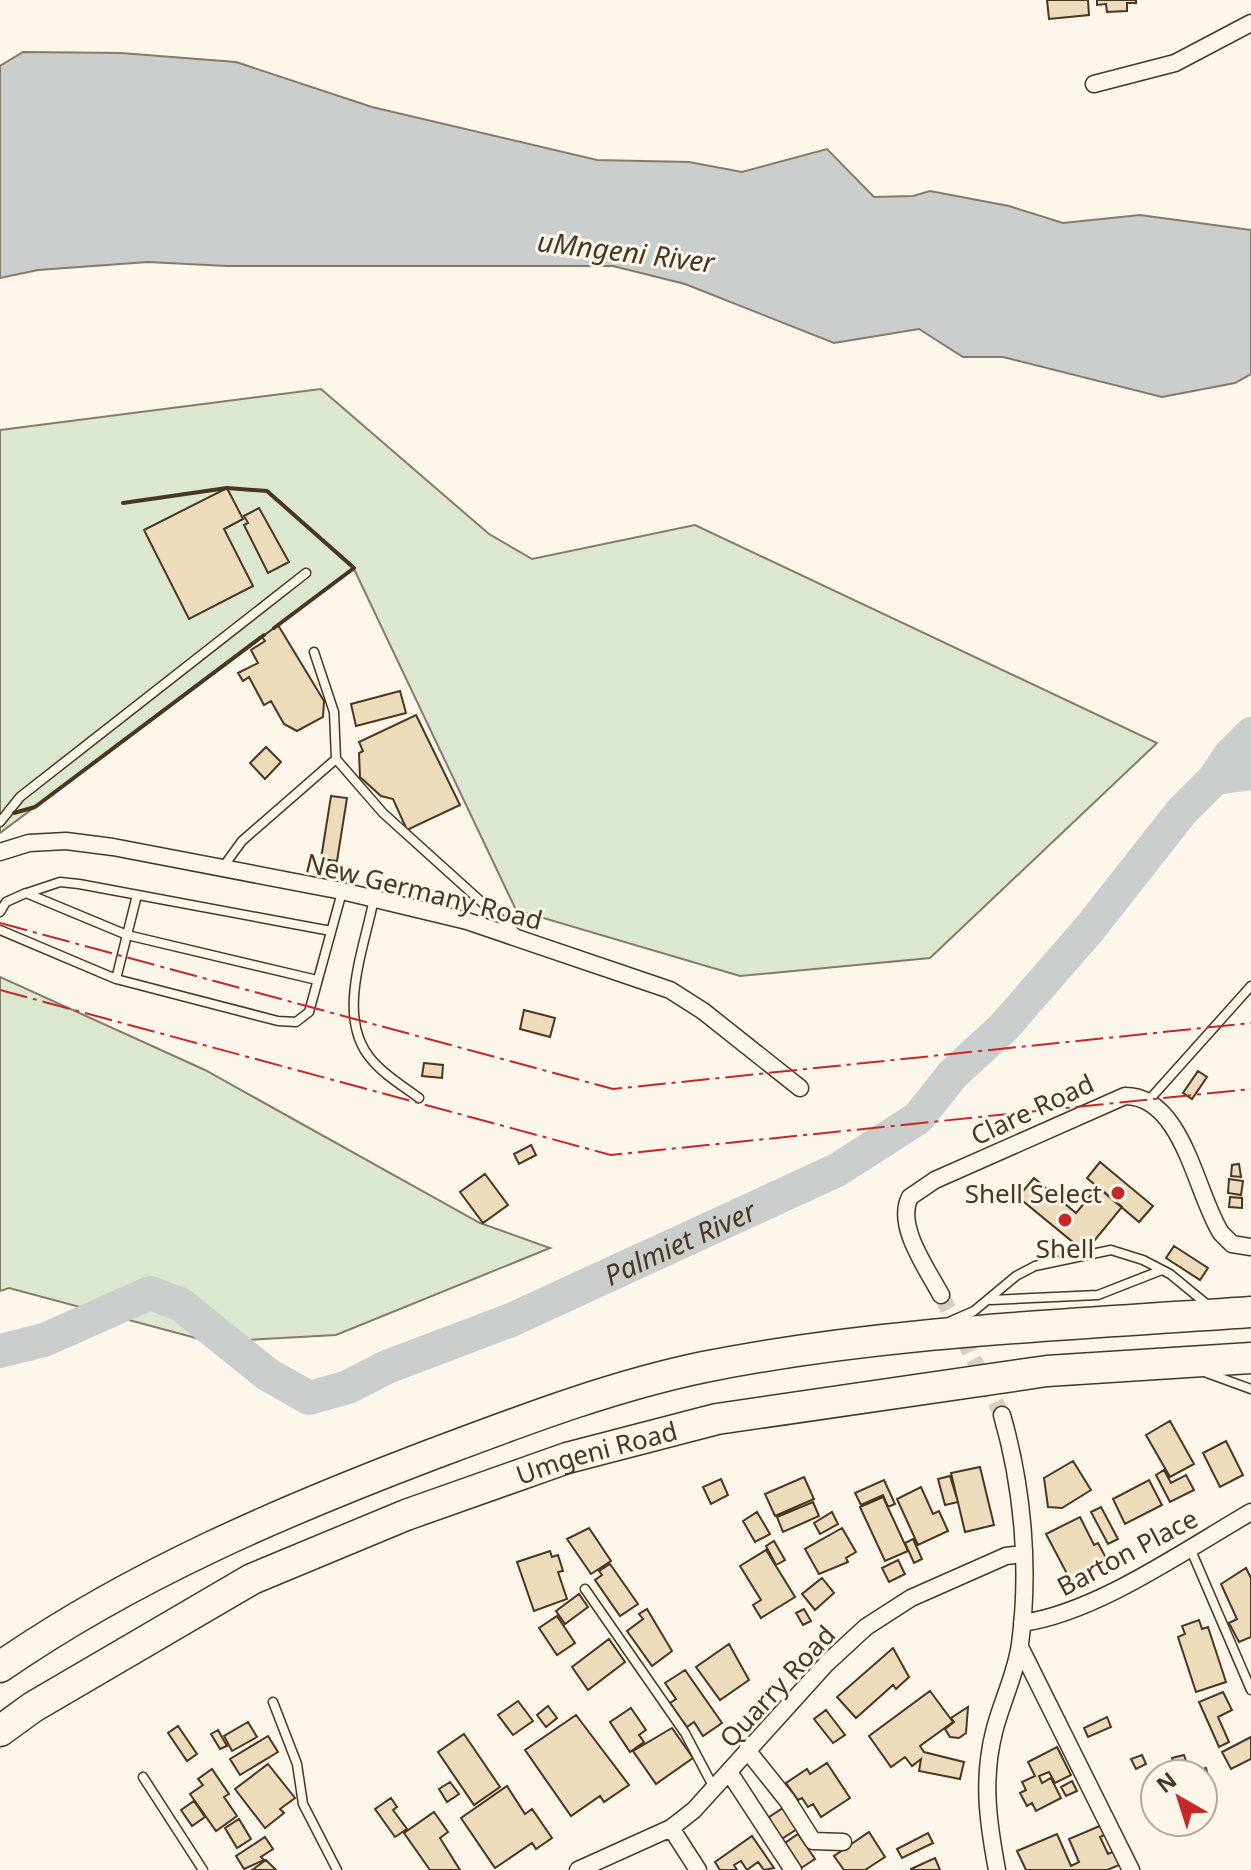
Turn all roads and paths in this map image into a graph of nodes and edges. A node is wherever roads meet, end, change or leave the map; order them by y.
1 (1251, 23) edge
2 (1094, 84) dead end
3 (306, 573) dead end
4 (314, 652) dead end
5 (336, 759) junction
6 (0, 822) edge
7 (0, 852) edge
8 (222, 868) junction
9 (342, 891) junction
10 (26, 893) junction
11 (137, 895) junction
12 (374, 898) junction
13 (0, 912) edge
14 (0, 930) edge
15 (331, 931) junction
16 (127, 935) junction
17 (523, 939) junction
18 (116, 979) junction
19 (317, 980) junction
20 (1251, 986) edge
21 (800, 1088) dead end
22 (419, 1098) dead end
23 (1149, 1100) junction
24 (1251, 1247) edge
25 (1162, 1270) junction
26 (941, 1295) tunnel mouth
27 (990, 1300) junction
28 (1251, 1312) edge
29 (1219, 1314) junction
30 (917, 1337) junction
31 (1251, 1358) edge
32 (1175, 1363) junction
33 (1251, 1389) edge
34 (1002, 1415) tunnel mouth
35 (1251, 1512) edge
36 (1189, 1548) junction
37 (1023, 1554) junction
38 (585, 1589) dead end
39 (110, 1600) junction
40 (1022, 1623) junction
41 (135, 1646) junction
42 (1020, 1647) junction
43 (0, 1667) edge
44 (1251, 1690) edge
45 (273, 1702) dead end
46 (0, 1731) edge
47 (747, 1750) junction
48 (729, 1772) junction
49 (143, 1777) dead end
50 (714, 1789) junction
51 (671, 1828) junction
52 (843, 1842) dead end
53 (203, 1870) edge
54 (337, 1870) edge
55 (578, 1870) edge
56 (698, 1870) edge
57 (793, 1870) edge
58 (997, 1870) edge
59 (1131, 1870) edge

1 - 2 street
3 - 6 lane
4 - 5 lane
5 - 8 lane
5 - 17 lane
7 - 8 street, New Germany Road
8 - 9 street, New Germany Road
9 - 12 street, New Germany Road
9 - 15 lane
10 - 11 lane
10 - 13 lane
10 - 16 lane
11 - 15 lane
11 - 16 lane
12 - 17 street, New Germany Road
12 - 22 lane
14 - 18 lane
15 - 19 lane
16 - 18 lane
16 - 19 lane
17 - 21 street, New Germany Road
18 - 19 lane
20 - 23 lane
23 - 24 street
23 - 26 street, Clare Road
25 - 27 lane
25 - 27 lane
25 - 29 lane
27 - 30 lane
28 - 29 highway, Umgeni Road
29 - 30 highway, Umgeni Road
30 - 39 highway, Umgeni Road
31 - 32 highway, Umgeni Road
32 - 33 lane
32 - 41 highway, Umgeni Road
34 - 37 street
35 - 36 street, Barton Place
36 - 40 street, Barton Place
36 - 44 lane
37 - 40 street
37 - 47 street, Quarry Road
38 - 50 lane
39 - 41 highway
39 - 43 highway, Umgeni Road
40 - 42 street
41 - 46 highway, Umgeni Road
42 - 58 street
42 - 59 street
45 - 54 lane
47 - 48 street, Quarry Road
47 - 52 street
48 - 50 street, Quarry Road
48 - 57 street
49 - 53 lane
50 - 51 street, Quarry Road
51 - 55 street, Quarry Road
51 - 56 street

